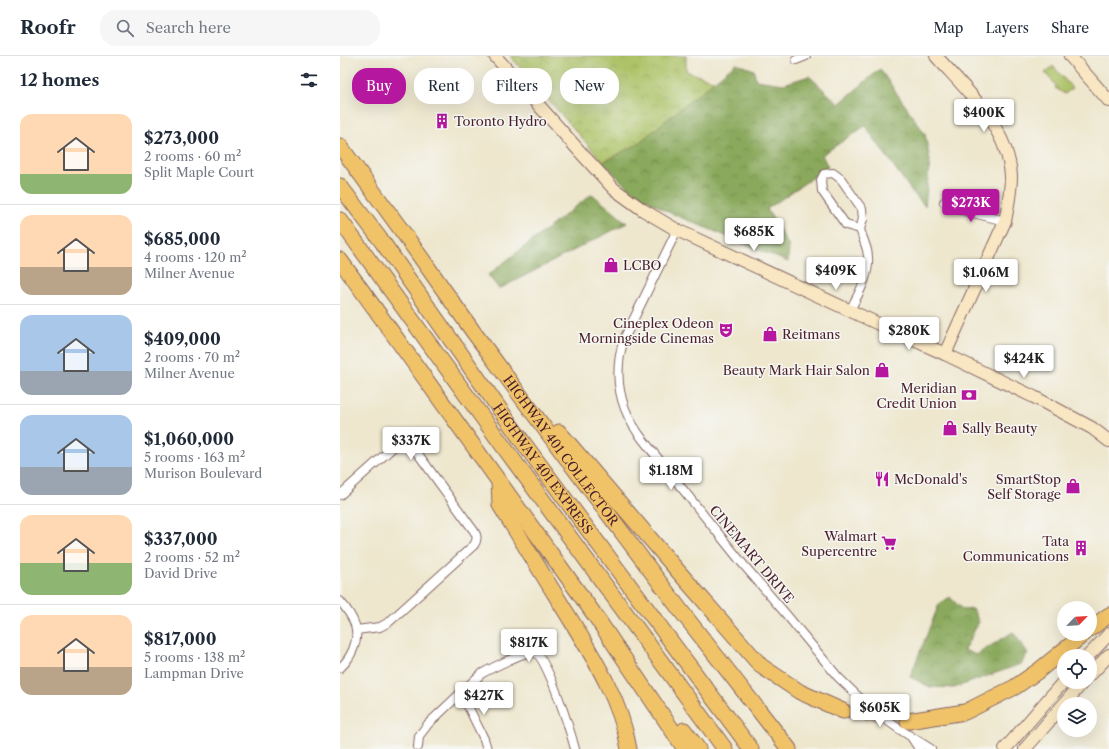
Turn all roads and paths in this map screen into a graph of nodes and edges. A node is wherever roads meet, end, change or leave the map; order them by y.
1 (495, 56) edge
2 (806, 56) edge
3 (936, 56) edge
4 (1070, 56) edge
5 (796, 60) dead end
6 (1109, 101) edge
7 (340, 146) edge
8 (340, 186) edge
9 (944, 202) dead end
10 (340, 220) edge
11 (1005, 221) junction
12 (860, 229) junction
13 (677, 230) junction
14 (340, 260) edge
15 (850, 310) junction
16 (472, 330) junction
17 (945, 354) junction
18 (1109, 441) edge
19 (499, 482) junction
20 (340, 495) edge
21 (340, 601) edge
22 (594, 614) junction
23 (1109, 615) edge
24 (1097, 624) edge
25 (356, 630) junction
26 (1109, 634) edge
27 (1075, 641) edge
28 (1095, 649) edge
29 (1109, 655) edge
30 (1097, 667) edge
31 (340, 668) edge
32 (1057, 689) edge
33 (1077, 689) edge
34 (461, 692) junction
35 (843, 711) tunnel mouth
36 (908, 721) tunnel mouth
37 (910, 736) junction
38 (418, 747) dead end
39 (487, 749) edge
40 (575, 749) edge
41 (629, 749) edge
42 (685, 749) edge
43 (698, 749) edge
44 (725, 749) edge
45 (751, 749) edge
46 (789, 749) edge
47 (919, 749) edge
48 (932, 749) edge
49 (1004, 749) edge
50 (1025, 749) edge

1 - 13 main road
2 - 5 street
3 - 11 main road
4 - 6 main road
7 - 16 highway, HIGHWAY 401 COLLECTOR
8 - 45 highway, HIGHWAY 401 EXPRESS
9 - 11 street
10 - 44 highway, HIGHWAY 401 EXPRESS
11 - 17 main road
12 - 12 street
12 - 15 street
13 - 15 main road
13 - 37 street, CINEMART DRIVE
14 - 19 highway
15 - 17 main road
16 - 35 highway
16 - 46 highway, HIGHWAY 401 COLLECTOR
17 - 18 main road
19 - 22 highway
19 - 41 highway
20 - 25 street
21 - 25 street
22 - 42 highway
22 - 43 highway
23 - 24 highway
25 - 31 street
26 - 28 main road
27 - 36 highway
29 - 30 main road
32 - 49 main road
33 - 50 main road
34 - 38 street
34 - 39 street
34 - 40 street
37 - 47 street, CINEMART DRIVE
37 - 48 street, CINEMART DRIVE

